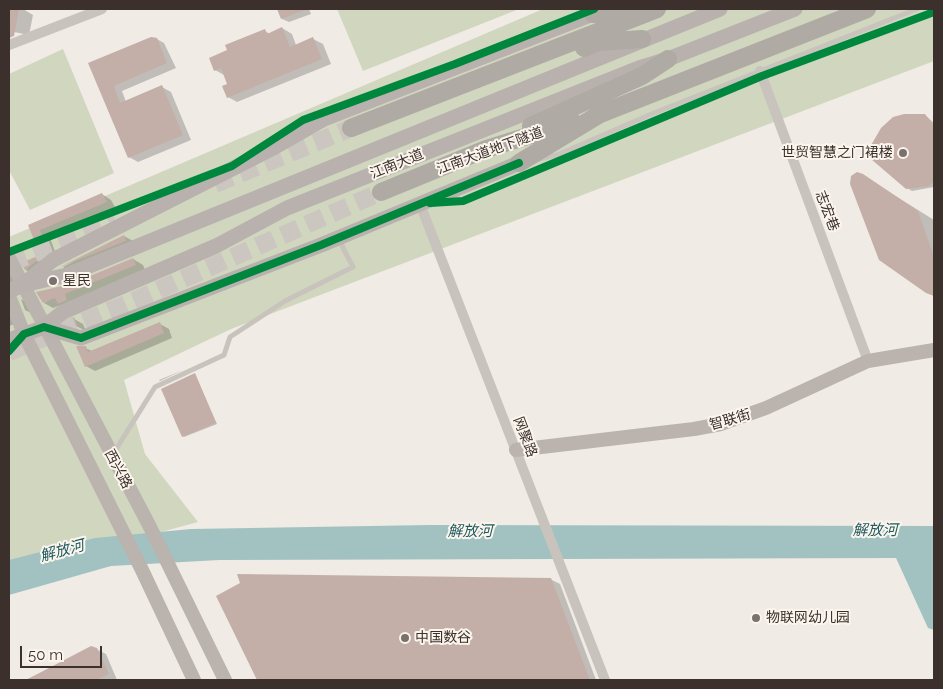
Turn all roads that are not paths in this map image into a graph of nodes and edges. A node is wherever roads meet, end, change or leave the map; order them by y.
1 (102, 9) edge
2 (647, 9) edge
3 (657, 9) edge
4 (720, 9) edge
5 (795, 9) edge
6 (867, 9) edge
7 (917, 9) edge
8 (600, 11) edge
9 (642, 40) junction
10 (9, 44) edge
11 (668, 59) junction
12 (760, 71) junction
13 (600, 114) junction
14 (486, 149) junction
15 (519, 163) junction
16 (381, 192) tunnel mouth
17 (420, 204) junction
18 (338, 238) junction
19 (9, 258) edge
20 (23, 285) junction
21 (9, 291) edge
22 (9, 296) edge
23 (44, 326) junction
24 (24, 334) junction
25 (9, 340) edge
26 (934, 350) edge
27 (868, 361) junction
28 (516, 450) junction
29 (111, 456) junction
30 (194, 680) edge
31 (225, 680) edge
32 (605, 680) edge

1 - 10 street
2 - 8 highway
3 - 9 highway
4 - 9 main road, 江南大道
5 - 11 main road, 江南大道
6 - 13 highway
7 - 12 lane
8 - 20 main road
9 - 20 main road, 江南大道
11 - 14 highway
11 - 23 main road, 江南大道
12 - 15 lane
12 - 27 street, 志宏巷
13 - 14 highway, 江南大道地下隧道
13 - 15 highway
14 - 16 highway, 江南大道地下隧道
15 - 17 main road
17 - 18 main road
17 - 28 street, 网聚路
18 - 23 main road
18 - 29 lane
19 - 20 main road, 西兴路
20 - 21 main road, 江南大道
20 - 23 main road, 西兴路
22 - 24 main road, 西兴路
23 - 24 main road, 江南大道
23 - 29 main road, 西兴路
24 - 25 main road, 江南大道
24 - 30 main road, 西兴路
26 - 27 main road, 智联街
27 - 28 main road, 智联街
28 - 32 street, 网聚路
29 - 31 main road, 西兴路

